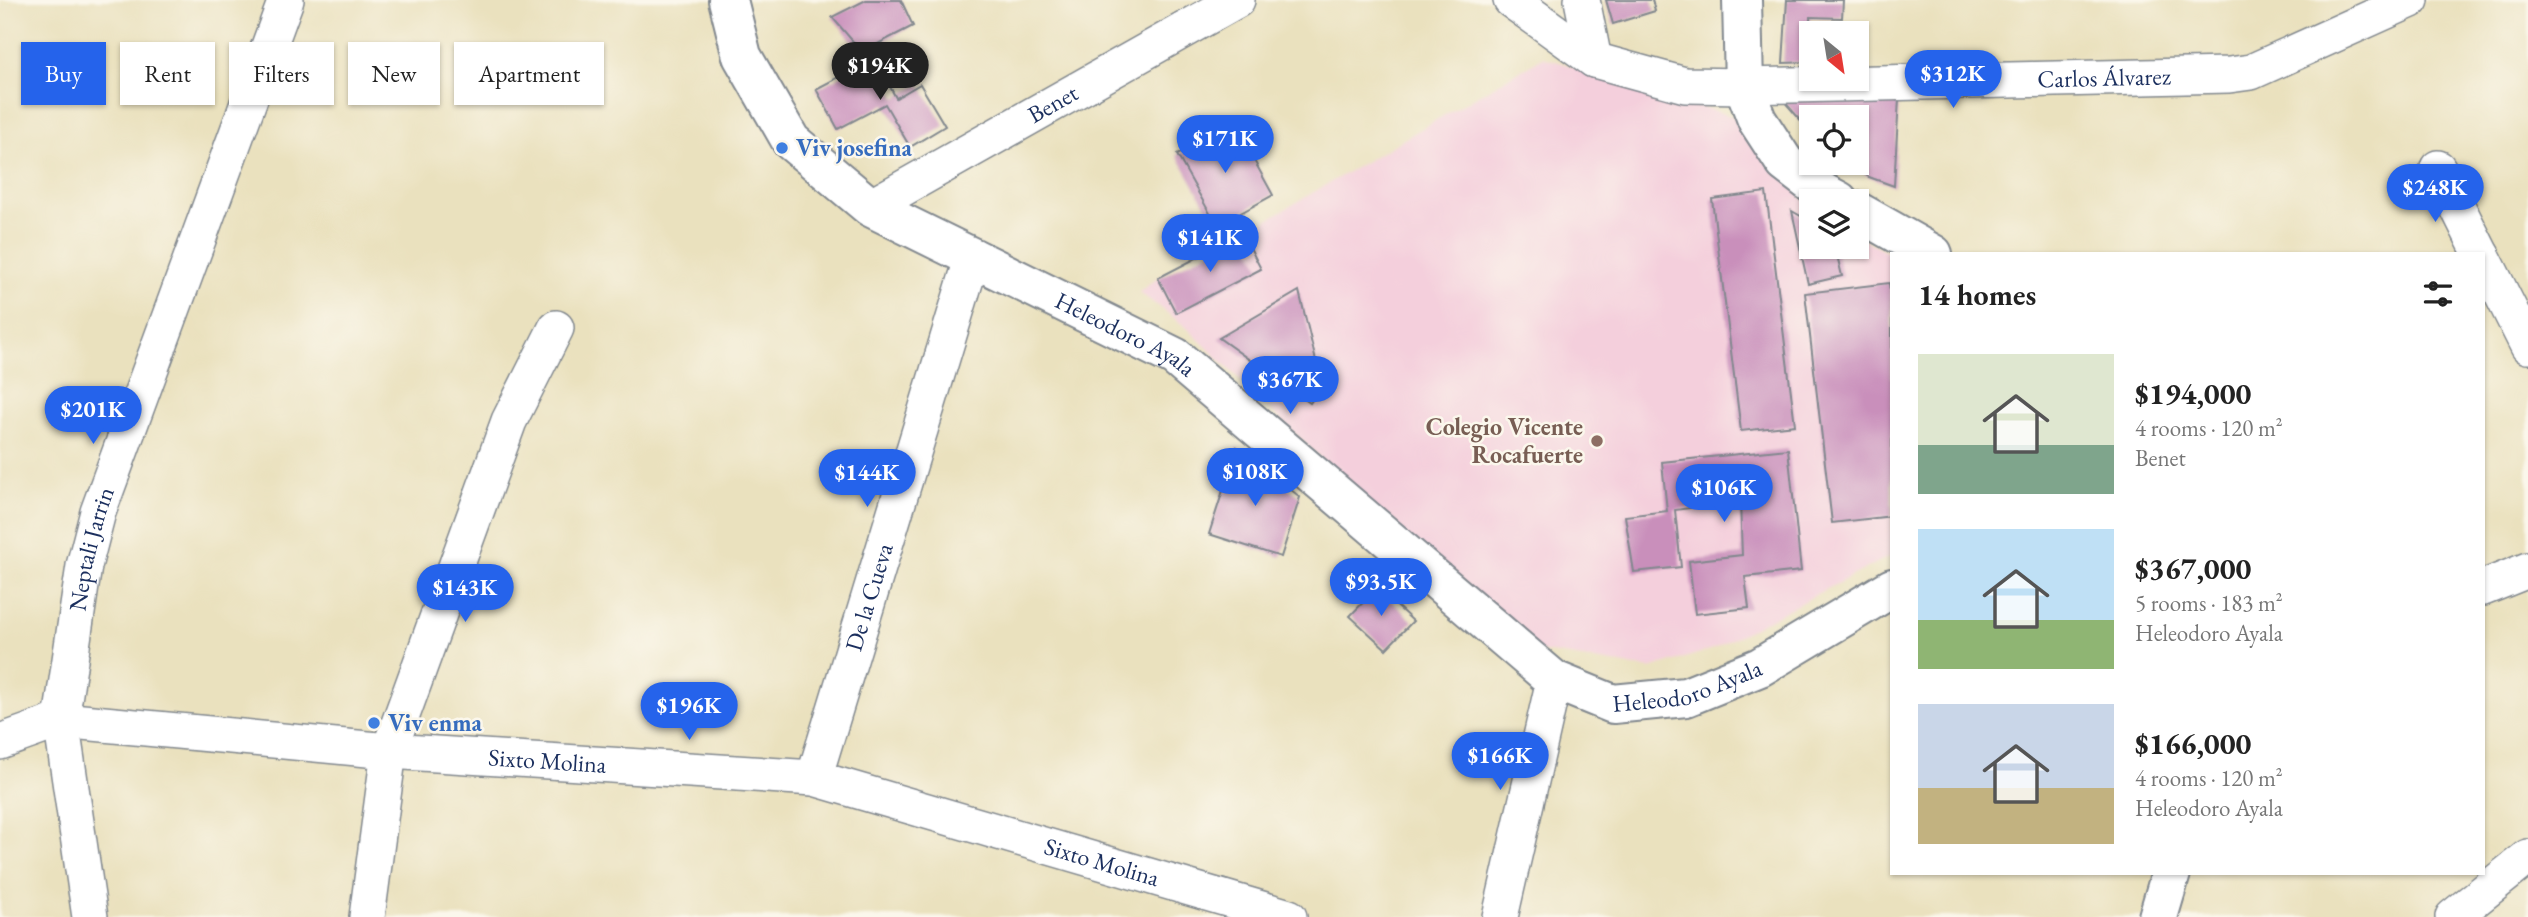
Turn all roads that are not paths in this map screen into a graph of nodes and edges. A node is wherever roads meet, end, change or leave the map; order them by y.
1 (286, 0) edge
2 (728, 0) edge
3 (1237, 0) edge
4 (1511, 0) edge
5 (1582, 0) edge
6 (1742, 0) edge
7 (2411, 0) edge
8 (1594, 60) junction
9 (1744, 86) junction
10 (2438, 168) dead end
11 (1819, 189) edge
12 (870, 207) junction
13 (1869, 218) edge
14 (1929, 252) edge
15 (2480, 252) edge
16 (973, 257) junction
17 (2485, 262) edge
18 (556, 328) dead end
19 (2528, 346) edge
20 (2528, 570) edge
21 (2485, 587) edge
22 (1890, 588) edge
23 (1554, 680) junction
24 (61, 720) junction
25 (0, 742) edge
26 (389, 751) junction
27 (814, 778) junction
28 (2528, 857) edge
29 (2170, 875) edge
30 (90, 917) edge
31 (367, 917) edge
32 (1289, 917) edge
33 (1500, 917) edge
34 (2158, 917) edge
35 (2453, 917) edge

1 - 24 street, Neptali Jarrin
2 - 12 street, Heleodoro Ayala
3 - 12 street, Benet
4 - 8 street, Carlos Álvarez
5 - 8 street
6 - 9 street
7 - 9 street, Carlos Álvarez
8 - 9 street, Carlos Álvarez
9 - 11 street
10 - 15 street
12 - 16 street, Heleodoro Ayala
13 - 14 street
16 - 23 street, Heleodoro Ayala
16 - 27 street, De la Cueva
17 - 19 street
18 - 26 street
20 - 21 street
22 - 23 street, Heleodoro Ayala
23 - 33 street
24 - 25 street, Sixto Molina
24 - 26 street, Sixto Molina
24 - 30 street, Neptali Jarrin
26 - 27 street, Sixto Molina
26 - 31 street
27 - 32 street, Sixto Molina
28 - 35 street
29 - 34 street

